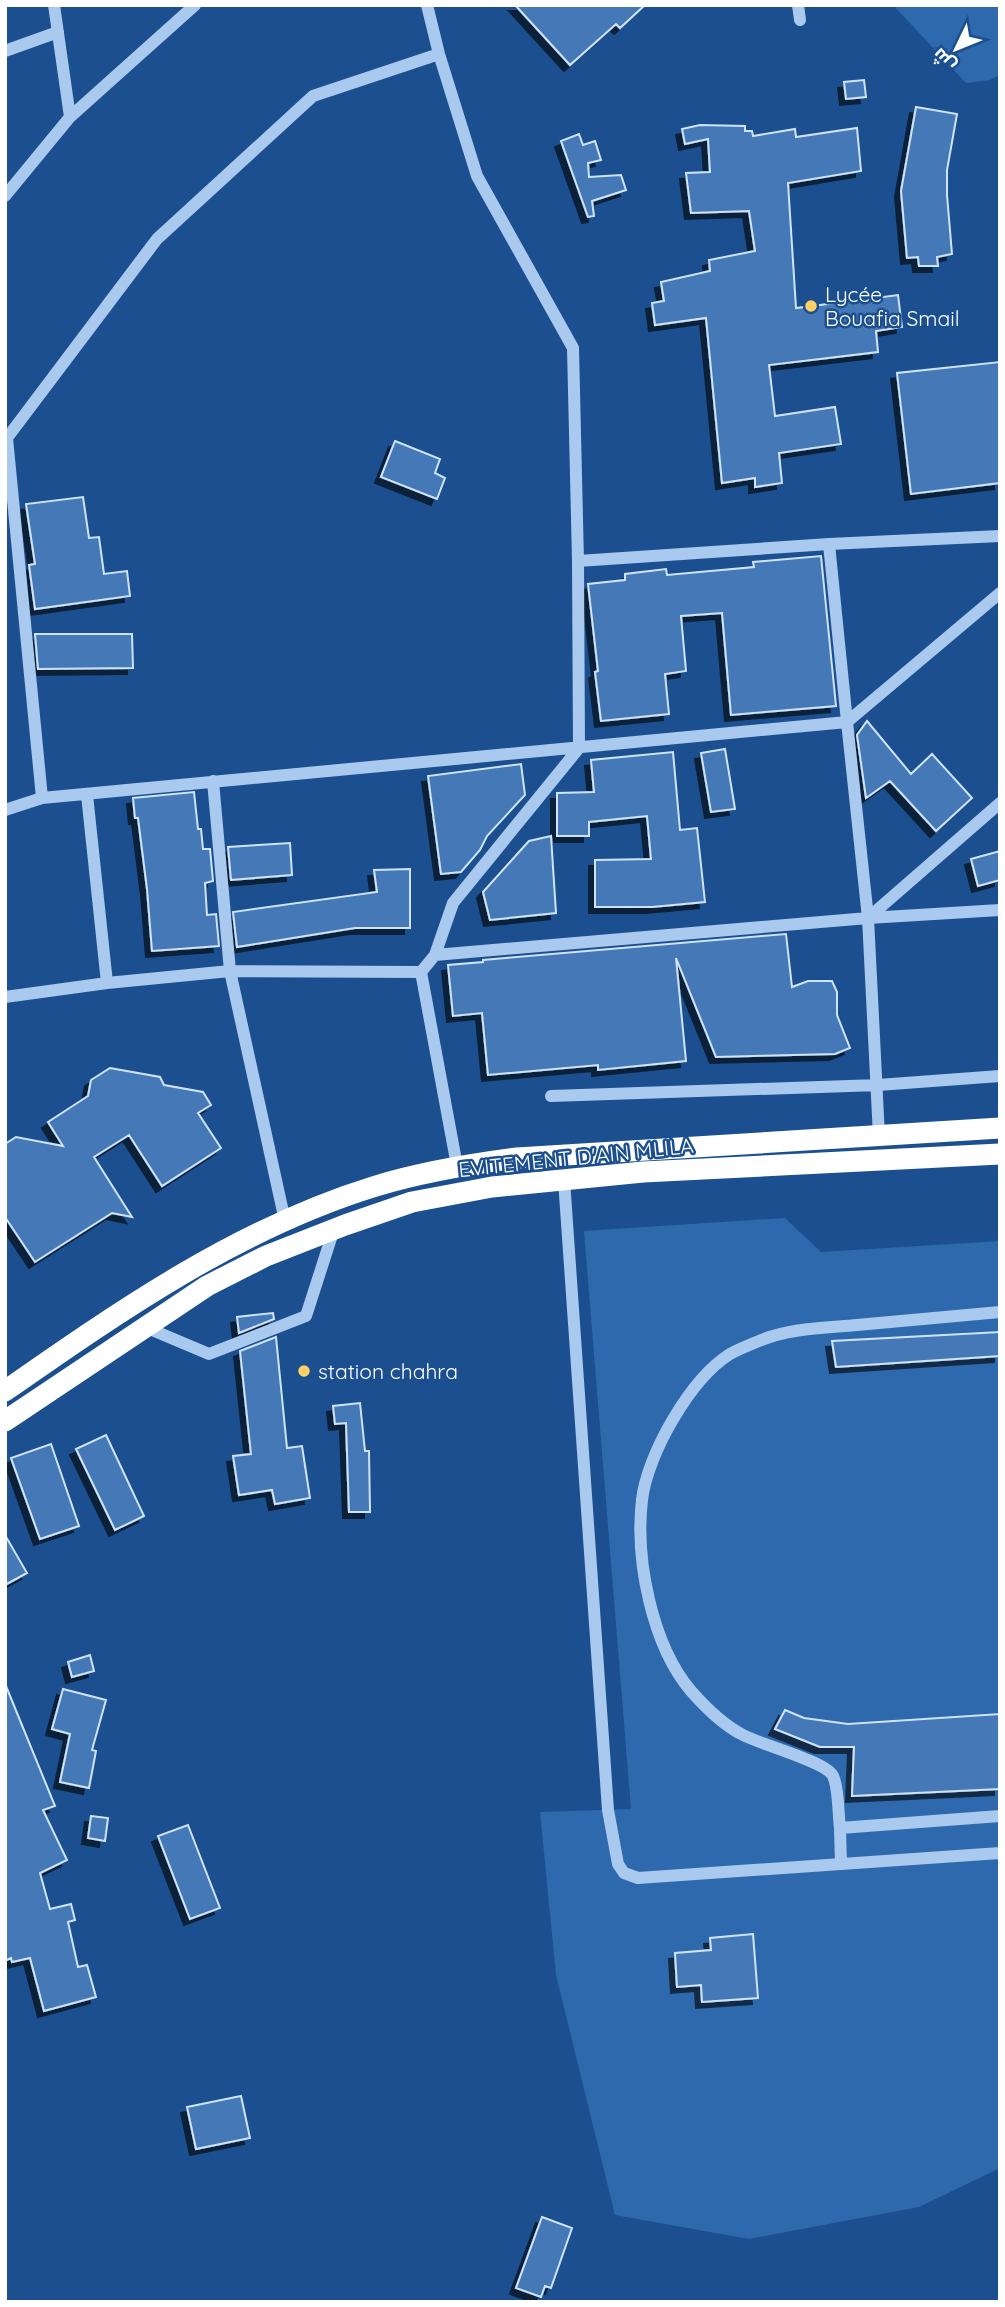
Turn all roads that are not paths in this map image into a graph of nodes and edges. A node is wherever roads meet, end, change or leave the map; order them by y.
1 (54, 5) edge
2 (427, 5) edge
3 (798, 5) edge
4 (189, 8) edge
5 (800, 20) dead end
6 (58, 32) junction
7 (5, 51) edge
8 (439, 54) junction
9 (70, 117) junction
10 (5, 196) edge
11 (6, 438) edge
12 (1000, 536) edge
13 (829, 544) junction
14 (578, 561) junction
15 (1000, 593) edge
16 (847, 722) junction
17 (579, 748) junction
18 (213, 781) junction
19 (87, 795) junction
20 (42, 798) junction
21 (1000, 803) edge
22 (5, 810) edge
23 (1000, 910) edge
24 (868, 918) junction
25 (435, 955) junction
26 (230, 971) junction
27 (421, 972) junction
28 (107, 983) junction
29 (5, 997) edge
30 (1000, 1076) edge
31 (878, 1084) junction
32 (551, 1096) dead end
33 (1000, 1128) edge
34 (879, 1136) junction
35 (1000, 1154) edge
36 (457, 1166) junction
37 (564, 1180) junction
38 (285, 1222) junction
39 (334, 1230) junction
40 (1000, 1312) edge
41 (145, 1326) junction
42 (5, 1391) edge
43 (5, 1421) edge
44 (1000, 1816) edge
45 (840, 1828) junction
46 (1000, 1853) edge
47 (841, 1864) junction

1 - 6 street
2 - 8 street
3 - 5 street
4 - 9 street
6 - 7 street
6 - 9 street
8 - 11 street
8 - 14 street
9 - 10 street
11 - 20 street
12 - 13 street
13 - 14 street
13 - 16 street
14 - 17 street
15 - 16 street
16 - 17 street
16 - 24 street
17 - 18 street
17 - 25 street
18 - 19 street
18 - 26 street
19 - 20 street
19 - 28 street
20 - 22 street
21 - 24 street
23 - 24 street
24 - 25 street
24 - 31 street
25 - 27 street
26 - 27 street
26 - 28 street
26 - 38 street
27 - 36 street
28 - 29 street
30 - 31 street
31 - 32 street
31 - 34 street
33 - 34 highway, EVITEMENT D'AIN MLILA
34 - 36 highway, EVITEMENT D'AIN MLILA
35 - 37 highway, EVITEMENT D'AIN MLILA
36 - 38 highway, EVITEMENT D'AIN MLILA
37 - 39 highway, EVITEMENT D'AIN MLILA
37 - 47 street
38 - 42 highway, EVITEMENT D'AIN MLILA
39 - 41 highway, EVITEMENT D'AIN MLILA
39 - 41 street
40 - 45 street
41 - 43 highway, EVITEMENT D'AIN MLILA
44 - 45 street
45 - 47 street
46 - 47 street

